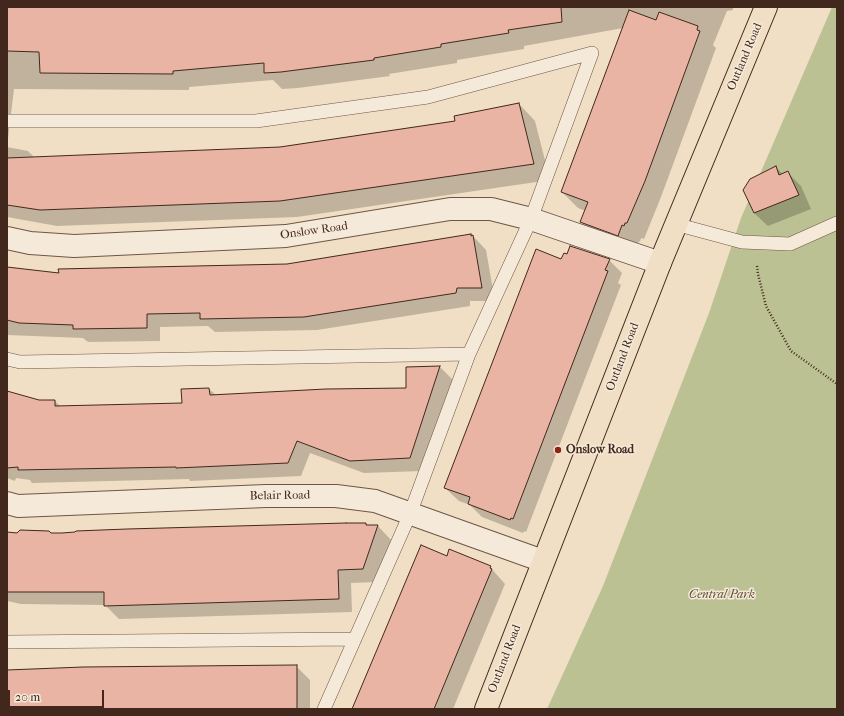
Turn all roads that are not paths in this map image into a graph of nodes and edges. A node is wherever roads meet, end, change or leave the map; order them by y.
1 (766, 7) edge
2 (7, 121) edge
3 (531, 219) junction
4 (837, 223) edge
5 (676, 224) junction
6 (7, 238) edge
7 (660, 262) junction
8 (469, 354) junction
9 (7, 359) edge
10 (7, 503) edge
11 (410, 514) junction
12 (543, 561) junction
13 (355, 639) junction
14 (7, 642) edge
15 (324, 709) edge
16 (486, 709) edge

1 - 5 main road, Outland Road
2 - 3 lane
3 - 6 street, Onslow Road
3 - 7 street, Onslow Road
3 - 8 lane
4 - 5 lane
5 - 7 main road, Outland Road
7 - 12 main road, Outland Road
8 - 9 lane
8 - 11 lane
10 - 11 street, Belair Road
11 - 12 street, Belair Road
11 - 13 lane
12 - 16 main road, Outland Road
13 - 14 lane
13 - 15 lane

